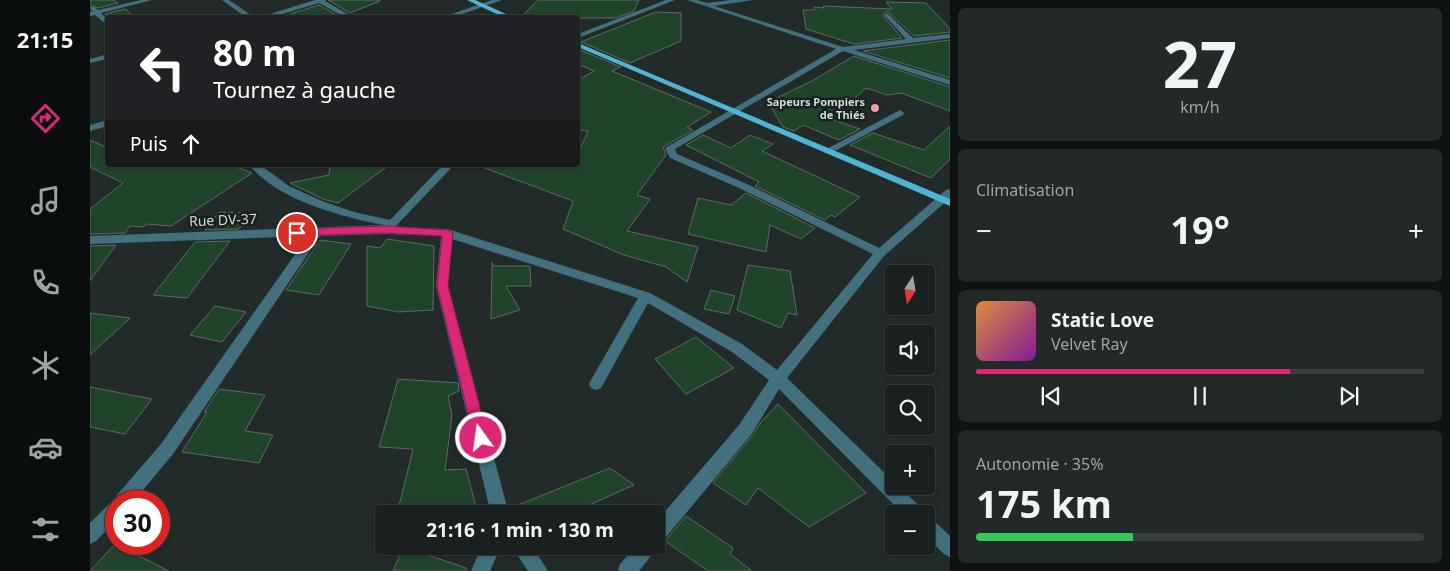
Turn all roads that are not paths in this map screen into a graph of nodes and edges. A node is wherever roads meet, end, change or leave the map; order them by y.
1 (149, 0) edge
2 (225, 0) edge
3 (320, 0) edge
4 (470, 0) edge
5 (499, 0) edge
6 (672, 0) edge
7 (690, 0) edge
8 (750, 0) edge
9 (704, 4) junction
10 (483, 5) junction
11 (90, 6) edge
12 (93, 13) edge
13 (887, 14) dead end
14 (248, 15) edge
15 (270, 15) edge
16 (347, 15) edge
17 (452, 15) edge
18 (505, 15) edge
19 (105, 22) edge
20 (580, 35) edge
21 (950, 36) edge
22 (911, 40) junction
23 (580, 46) edge
24 (842, 49) junction
25 (105, 57) edge
26 (90, 61) edge
27 (950, 84) edge
28 (734, 110) junction
29 (900, 113) dead end
30 (105, 124) edge
31 (90, 128) edge
32 (828, 151) junction
33 (260, 167) edge
34 (447, 167) edge
35 (947, 199) edge
36 (388, 226) junction
37 (317, 232) junction
38 (447, 233) junction
39 (90, 240) edge
40 (880, 253) junction
41 (646, 296) junction
42 (778, 379) junction
43 (596, 384) dead end
44 (132, 490) edge
45 (498, 505) edge
46 (906, 505) edge
47 (105, 520) edge
48 (665, 525) edge
49 (935, 534) edge
50 (90, 535) edge
51 (950, 548) edge
52 (488, 555) edge
53 (527, 555) edge
54 (640, 555) edge
55 (480, 571) edge
56 (540, 571) edge
57 (627, 571) edge

1 - 12 street
2 - 14 street
3 - 15 street
3 - 16 street
4 - 10 main road
5 - 10 street
6 - 20 street
7 - 9 street
8 - 9 street
9 - 24 street
10 - 17 street
10 - 18 main road
11 - 12 street
12 - 19 street
13 - 22 street
21 - 22 street
22 - 24 street
23 - 28 main road
24 - 27 street
24 - 28 street
25 - 26 street
28 - 32 main road
28 - 40 street
29 - 32 street
30 - 31 street
32 - 35 main road
33 - 36 street
34 - 36 street
35 - 40 street
36 - 37 street, Rue DV-37
36 - 38 street
37 - 39 street, Rue DV-37
37 - 44 street
38 - 41 street
38 - 45 street
40 - 42 street
41 - 42 street
41 - 43 street
42 - 46 street
42 - 48 street
47 - 50 street
49 - 51 street
52 - 55 street
53 - 56 street
54 - 57 street

